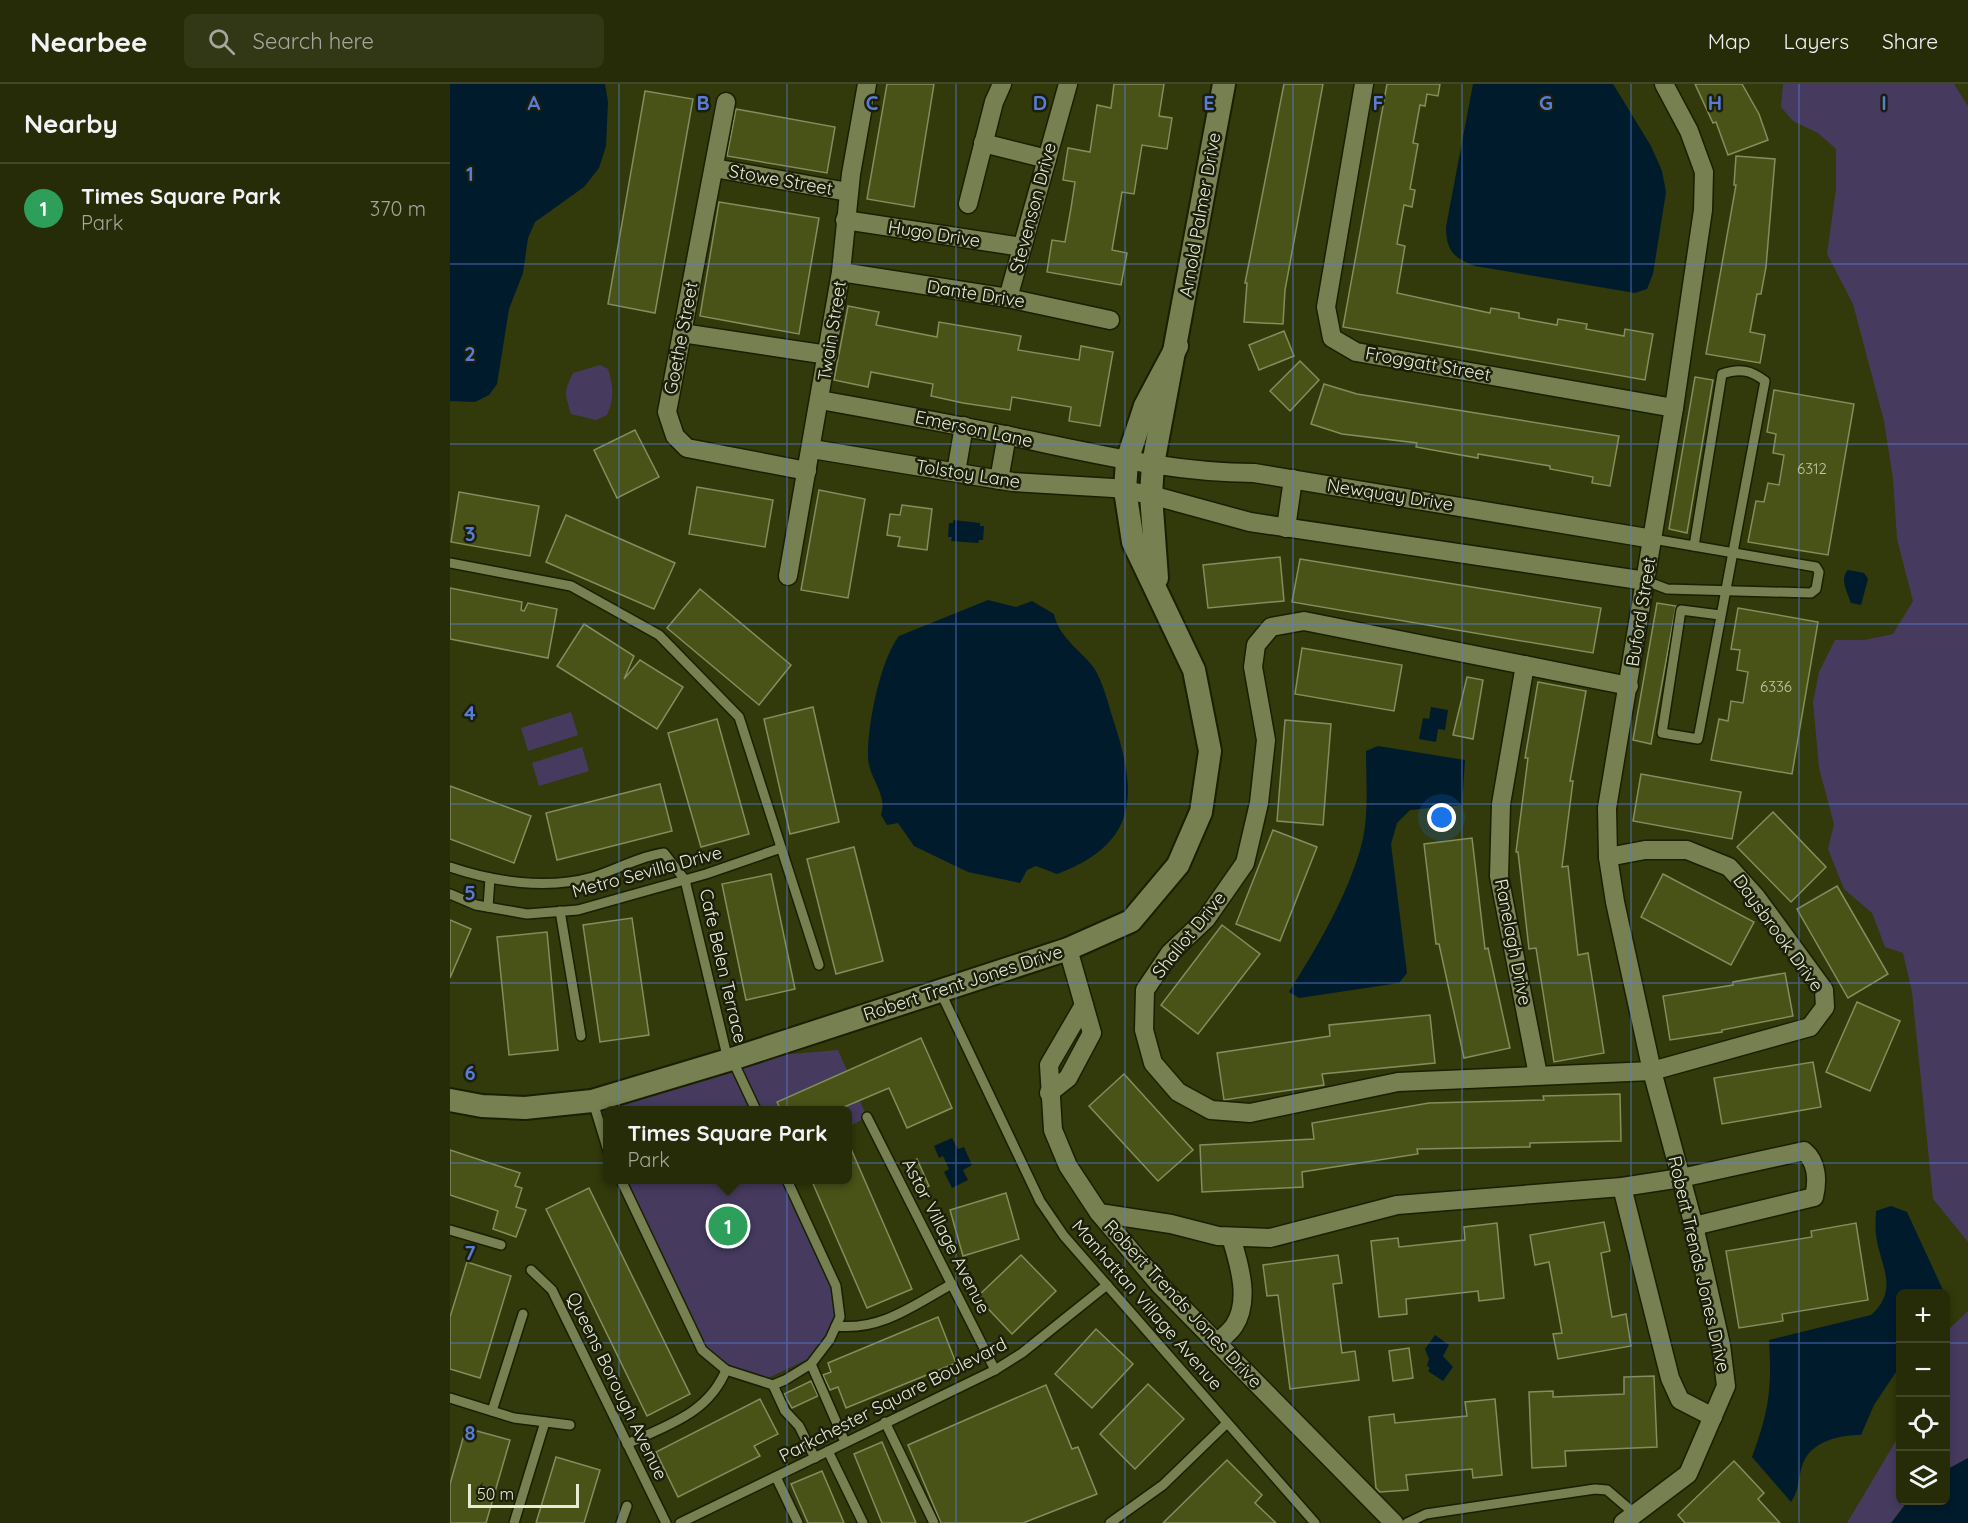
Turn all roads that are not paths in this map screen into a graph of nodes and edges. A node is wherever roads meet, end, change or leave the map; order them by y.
1 (867, 84) edge
2 (1002, 84) edge
3 (1068, 84) edge
4 (1224, 84) edge
5 (1364, 84) edge
6 (1664, 84) edge
7 (726, 102) dead end
8 (983, 143) junction
9 (1047, 159) junction
10 (714, 168) junction
11 (849, 192) junction
12 (968, 204) dead end
13 (845, 220) junction
14 (1022, 247) junction
15 (841, 272) junction
16 (1008, 298) junction
17 (1110, 320) dead end
18 (682, 333) junction
19 (1177, 346) junction
20 (828, 355) junction
21 (820, 400) junction
22 (1674, 408) junction
23 (964, 426) junction
24 (1007, 435) junction
25 (812, 449) junction
26 (1127, 461) junction
27 (1153, 464) junction
28 (807, 471) junction
29 (956, 472) junction
30 (1293, 479) junction
31 (999, 480) junction
32 (1125, 490) junction
33 (1151, 495) junction
34 (1286, 528) junction
35 (1653, 539) junction
36 (1694, 546) junction
37 (1734, 553) junction
38 (450, 563) edge
39 (788, 576) dead end
40 (1646, 581) junction
41 (1724, 589) junction
42 (1160, 600) junction
43 (1720, 615) junction
44 (1525, 665) junction
45 (1629, 686) junction
46 (781, 848) junction
47 (1608, 857) junction
48 (450, 867) edge
49 (490, 878) junction
50 (685, 880) junction
51 (450, 894) edge
52 (488, 907) junction
53 (560, 911) junction
54 (1068, 948) junction
55 (819, 964) dead end
56 (940, 991) junction
57 (1084, 1005) junction
58 (581, 1036) dead end
59 (1058, 1050) junction
60 (730, 1059) junction
61 (1077, 1061) junction
62 (1652, 1071) junction
63 (1538, 1075) junction
64 (1048, 1092) junction
65 (450, 1100) edge
66 (592, 1101) junction
67 (754, 1106) edge
68 (867, 1117) dead end
69 (603, 1135) edge
70 (1671, 1145) joint
71 (1681, 1178) junction
72 (623, 1184) edge
73 (789, 1184) edge
74 (1622, 1186) junction
75 (1099, 1213) junction
76 (1694, 1226) junction
77 (450, 1230) edge
78 (1231, 1237) junction
79 (501, 1245) dead end
80 (531, 1270) dead end
81 (952, 1284) junction
82 (1107, 1285) junction
83 (523, 1314) dead end
84 (836, 1326) junction
85 (1216, 1343) junction
86 (811, 1364) junction
87 (726, 1370) junction
88 (995, 1370) junction
89 (772, 1385) junction
90 (451, 1400) edge
91 (492, 1411) junction
92 (1713, 1417) junction
93 (544, 1422) junction
94 (885, 1422) junction
95 (1227, 1423) junction
96 (570, 1425) dead end
97 (846, 1442) junction
98 (627, 1444) junction
99 (828, 1451) junction
100 (815, 1458) junction
101 (776, 1477) junction
102 (627, 1506) dead end
103 (1634, 1520) edge
104 (514, 1523) edge
105 (621, 1523) edge
106 (666, 1523) edge
107 (680, 1523) edge
108 (798, 1523) edge
109 (863, 1523) edge
110 (934, 1523) edge
111 (1110, 1523) edge
112 (1315, 1523) edge
113 (1394, 1523) edge
114 (1407, 1523) edge

1 - 11 street, Twain Street
2 - 8 street
3 - 9 street, Stevenson Drive
4 - 19 street, Arnold Palmer Drive
5 - 22 street, Froggatt Street
6 - 22 street, Buford Street
7 - 10 street, Goethe Street
8 - 9 street
8 - 12 street
9 - 14 street, Stevenson Drive
10 - 11 street, Stowe Street
10 - 18 street, Goethe Street
11 - 13 street, Twain Street
13 - 14 street, Hugo Drive
13 - 15 street, Twain Street
14 - 16 street, Stevenson Drive
15 - 16 street, Dante Drive
15 - 20 street, Twain Street
16 - 17 street, Dante Drive
18 - 20 street
18 - 28 street, Goethe Street
19 - 26 street, Arnold Palmer Drive
19 - 27 street, Arnold Palmer Drive
20 - 21 street, Twain Street
21 - 23 street, Emerson Lane
21 - 25 street, Twain Street
22 - 35 street, Buford Street
23 - 24 street, Emerson Lane
23 - 29 street
24 - 26 street, Emerson Lane
24 - 31 street
25 - 28 street, Twain Street
25 - 29 street, Tolstoy Lane
26 - 27 street, Newquay Drive
26 - 32 street, Robert Trent Jones Drive
27 - 30 street, Newquay Drive
27 - 33 street, Arnold Palmer Drive
28 - 39 street, Twain Street
29 - 31 street, Tolstoy Lane
30 - 34 street
30 - 35 street, Newquay Drive
31 - 32 street, Tolstoy Lane
32 - 33 street
32 - 42 street, Robert Trent Jones Drive
33 - 34 street
33 - 42 street, Robert Trent Jones Drive
34 - 40 street
35 - 36 lane
35 - 40 street, Buford Street
36 - 37 lane
36 - 37 lane
37 - 41 lane
37 - 41 lane
38 - 46 lane
40 - 41 lane
40 - 45 street, Buford Street
41 - 43 lane
42 - 54 street, Robert Trent Jones Drive
43 - 43 lane
44 - 45 street, Shallot Drive
44 - 63 street, Ranelagh Drive
44 - 63 street, Shallot Drive
45 - 47 street, Buford Street
46 - 50 lane, Metro Sevilla Drive
46 - 55 lane
47 - 62 street, Buford Street
47 - 62 street, Daysbrook Drive
48 - 49 lane
49 - 50 lane
49 - 52 lane
50 - 53 lane, Metro Sevilla Drive
50 - 60 lane, Cafe Belen Terrace
51 - 52 lane, Metro Sevilla Drive
52 - 53 lane, Metro Sevilla Drive
53 - 58 lane
54 - 56 street, Robert Trent Jones Drive
54 - 57 street
56 - 60 street, Robert Trent Jones Drive
56 - 82 lane, Manhattan Village Avenue
57 - 59 street, Robert Trends Jones Drive
57 - 61 street
59 - 61 street
59 - 64 street, Robert Trends Jones Drive
60 - 66 street, Robert Trent Jones Drive
60 - 67 lane, Cafe Belen Terrace
61 - 64 street
62 - 63 street, Shallot Drive
62 - 70 street, Buford Street
64 - 75 street, Robert Trends Jones Drive
65 - 66 street, Robert Trent Jones Drive
66 - 69 lane
68 - 81 lane, Astor Village Avenue
70 - 71 street, Robert Trends Jones Drive
71 - 74 street
71 - 76 street, Robert Trends Jones Drive
71 - 76 street
72 - 87 lane
73 - 84 lane
74 - 78 street
74 - 92 street
75 - 78 street
75 - 85 street, Robert Trends Jones Drive
76 - 92 street, Robert Trends Jones Drive
77 - 79 lane
78 - 85 street
80 - 98 lane, Queens Borough Avenue
81 - 84 lane
81 - 88 lane, Astor Village Avenue
82 - 88 lane, Parkchester Square Boulevard
82 - 95 lane, Manhattan Village Avenue
83 - 91 lane
84 - 86 lane
85 - 113 street, Robert Trends Jones Drive
86 - 89 lane
86 - 97 lane
87 - 89 lane
87 - 98 lane
88 - 94 lane, Parkchester Square Boulevard
89 - 100 lane
90 - 91 lane
91 - 93 lane
92 - 103 street, Robert Trends Jones Drive
93 - 96 lane
93 - 104 lane
94 - 97 lane, Parkchester Square Boulevard
94 - 110 lane
95 - 111 lane
95 - 112 lane, Manhattan Village Avenue
97 - 99 lane, Parkchester Square Boulevard
98 - 106 lane, Queens Borough Avenue
99 - 100 lane, Parkchester Square Boulevard
99 - 109 lane
100 - 101 lane, Parkchester Square Boulevard
101 - 107 lane, Parkchester Square Boulevard
101 - 108 lane
102 - 105 lane
103 - 114 lane

